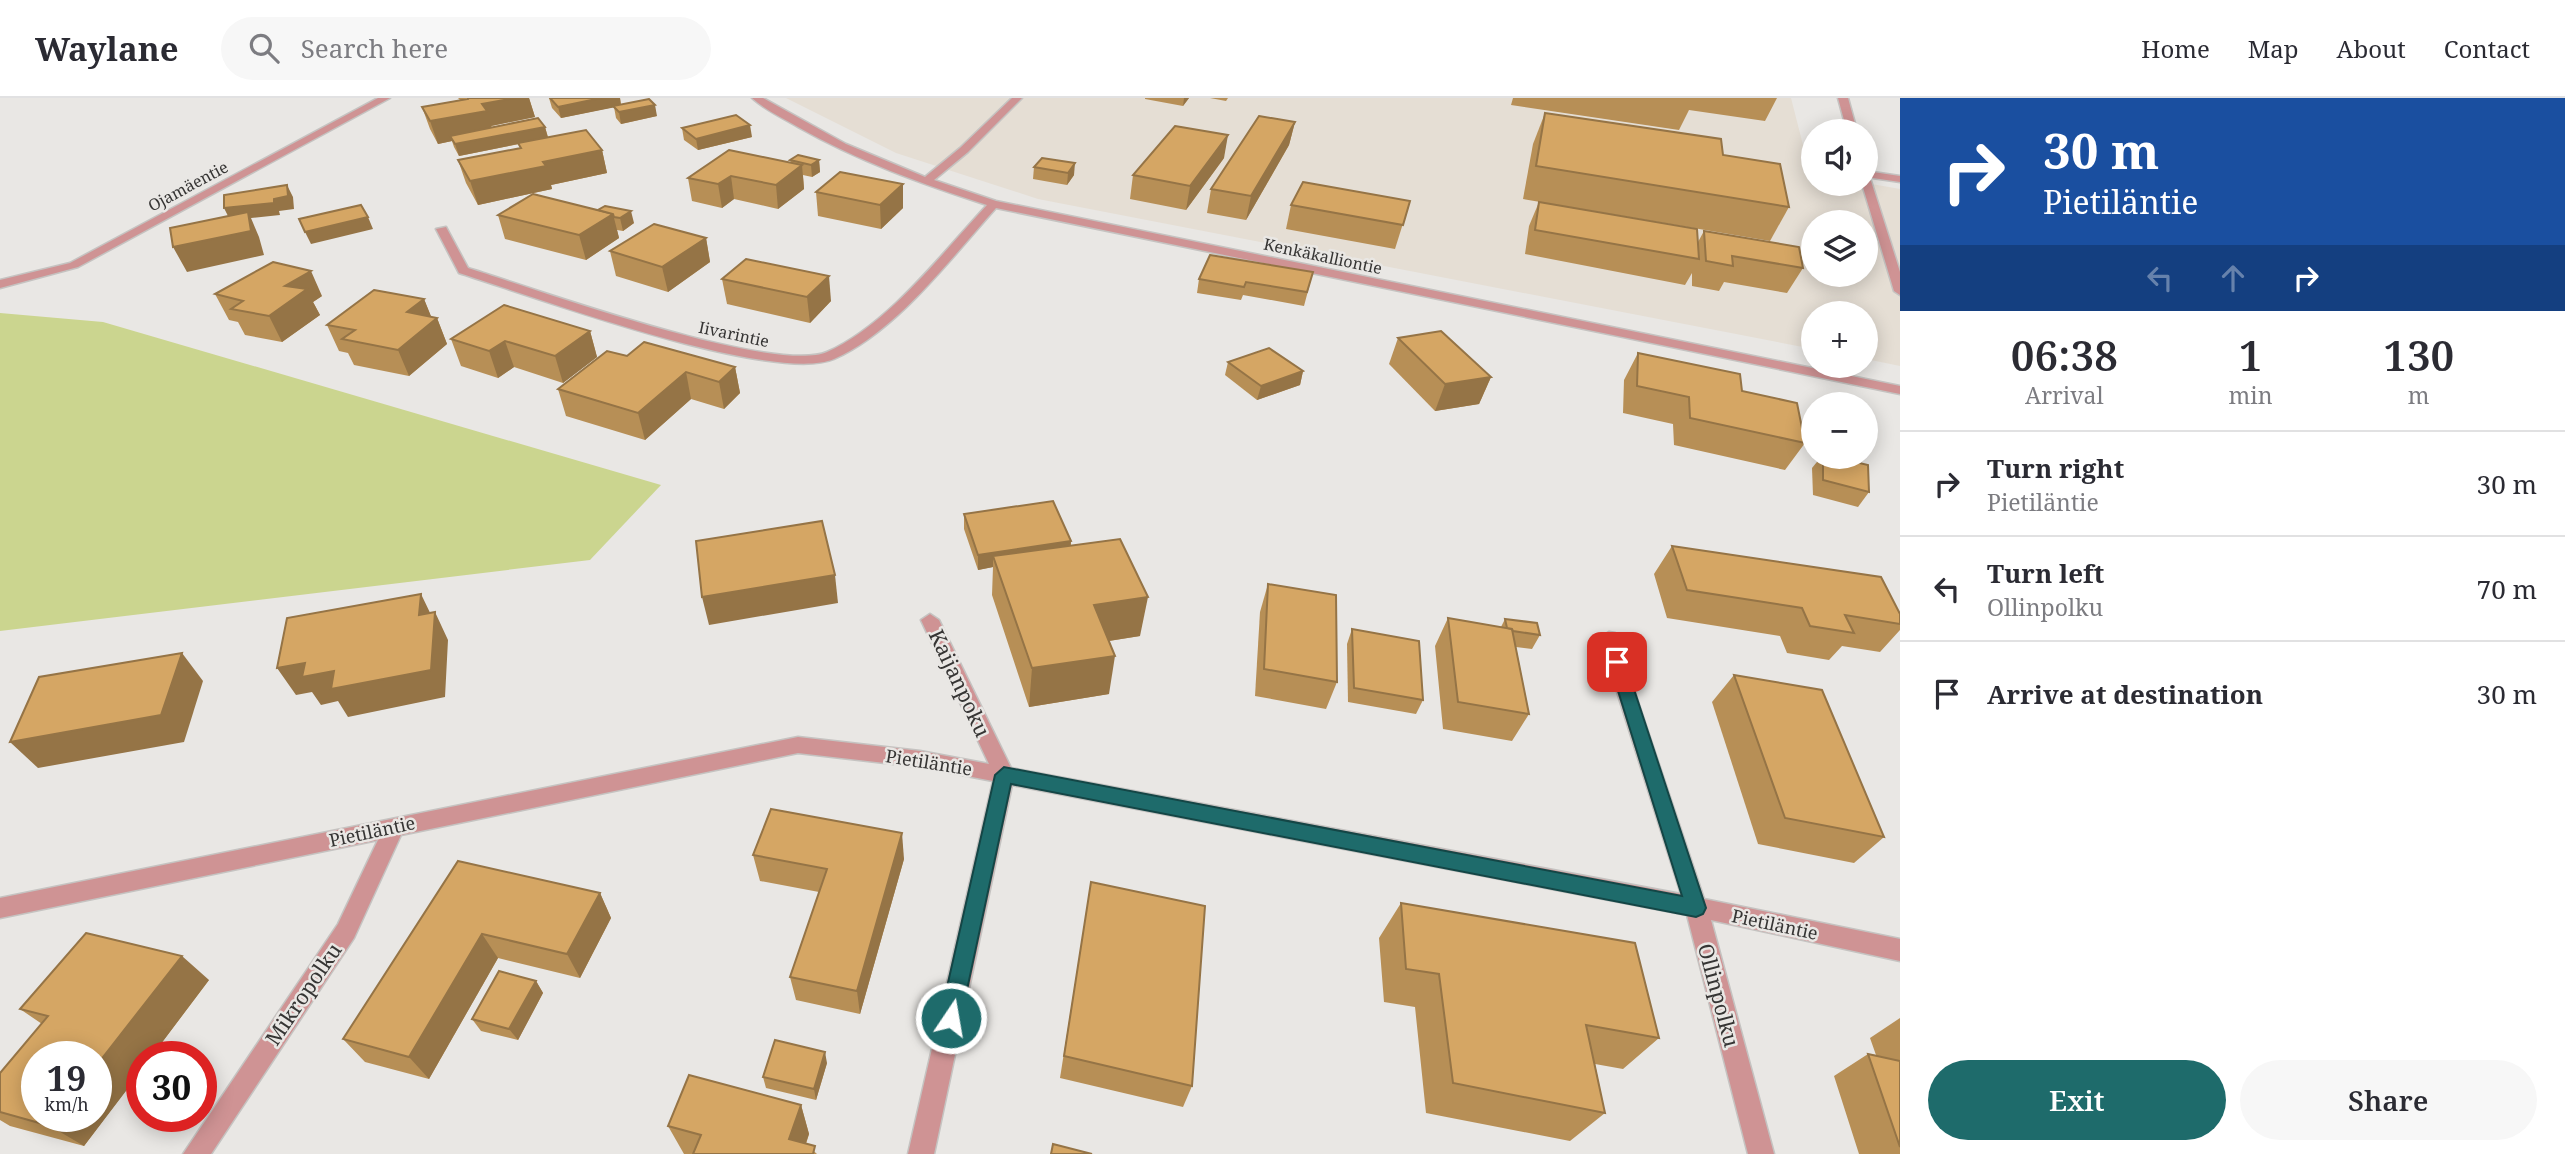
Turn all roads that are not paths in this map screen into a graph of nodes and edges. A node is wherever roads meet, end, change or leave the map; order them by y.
1 (385, 98) edge
2 (757, 98) edge
3 (1017, 98) edge
4 (1843, 98) edge
5 (1849, 119) edge
6 (1878, 176) edge
7 (1900, 179) edge
8 (925, 182) junction
9 (1871, 196) edge
10 (995, 204) junction
11 (442, 229) dead end
12 (0, 284) edge
13 (1900, 291) edge
14 (1900, 390) edge
15 (930, 620) dead end
16 (1609, 638) dead end
17 (1004, 775) junction
18 (395, 826) junction
19 (0, 908) edge
20 (1696, 908) junction
21 (1900, 950) edge
22 (196, 1154) edge
23 (921, 1154) edge
24 (1761, 1154) edge

1 - 12 street, Ojamäentie
2 - 8 street, Kenkäkalliontie
3 - 8 street
4 - 5 street
6 - 7 street
8 - 10 street, Kenkäkalliontie
9 - 13 street
10 - 11 street, Iivarintie
10 - 14 street, Kenkäkalliontie
15 - 17 street, Kaijanpoku
16 - 20 street, Ollinpolku
17 - 18 street, Pietiläntie
17 - 20 street, Pietiläntie
17 - 23 street
18 - 19 street, Pietiläntie
18 - 22 street, Mikropolku
20 - 21 street, Pietiläntie
20 - 24 street, Ollinpolku

